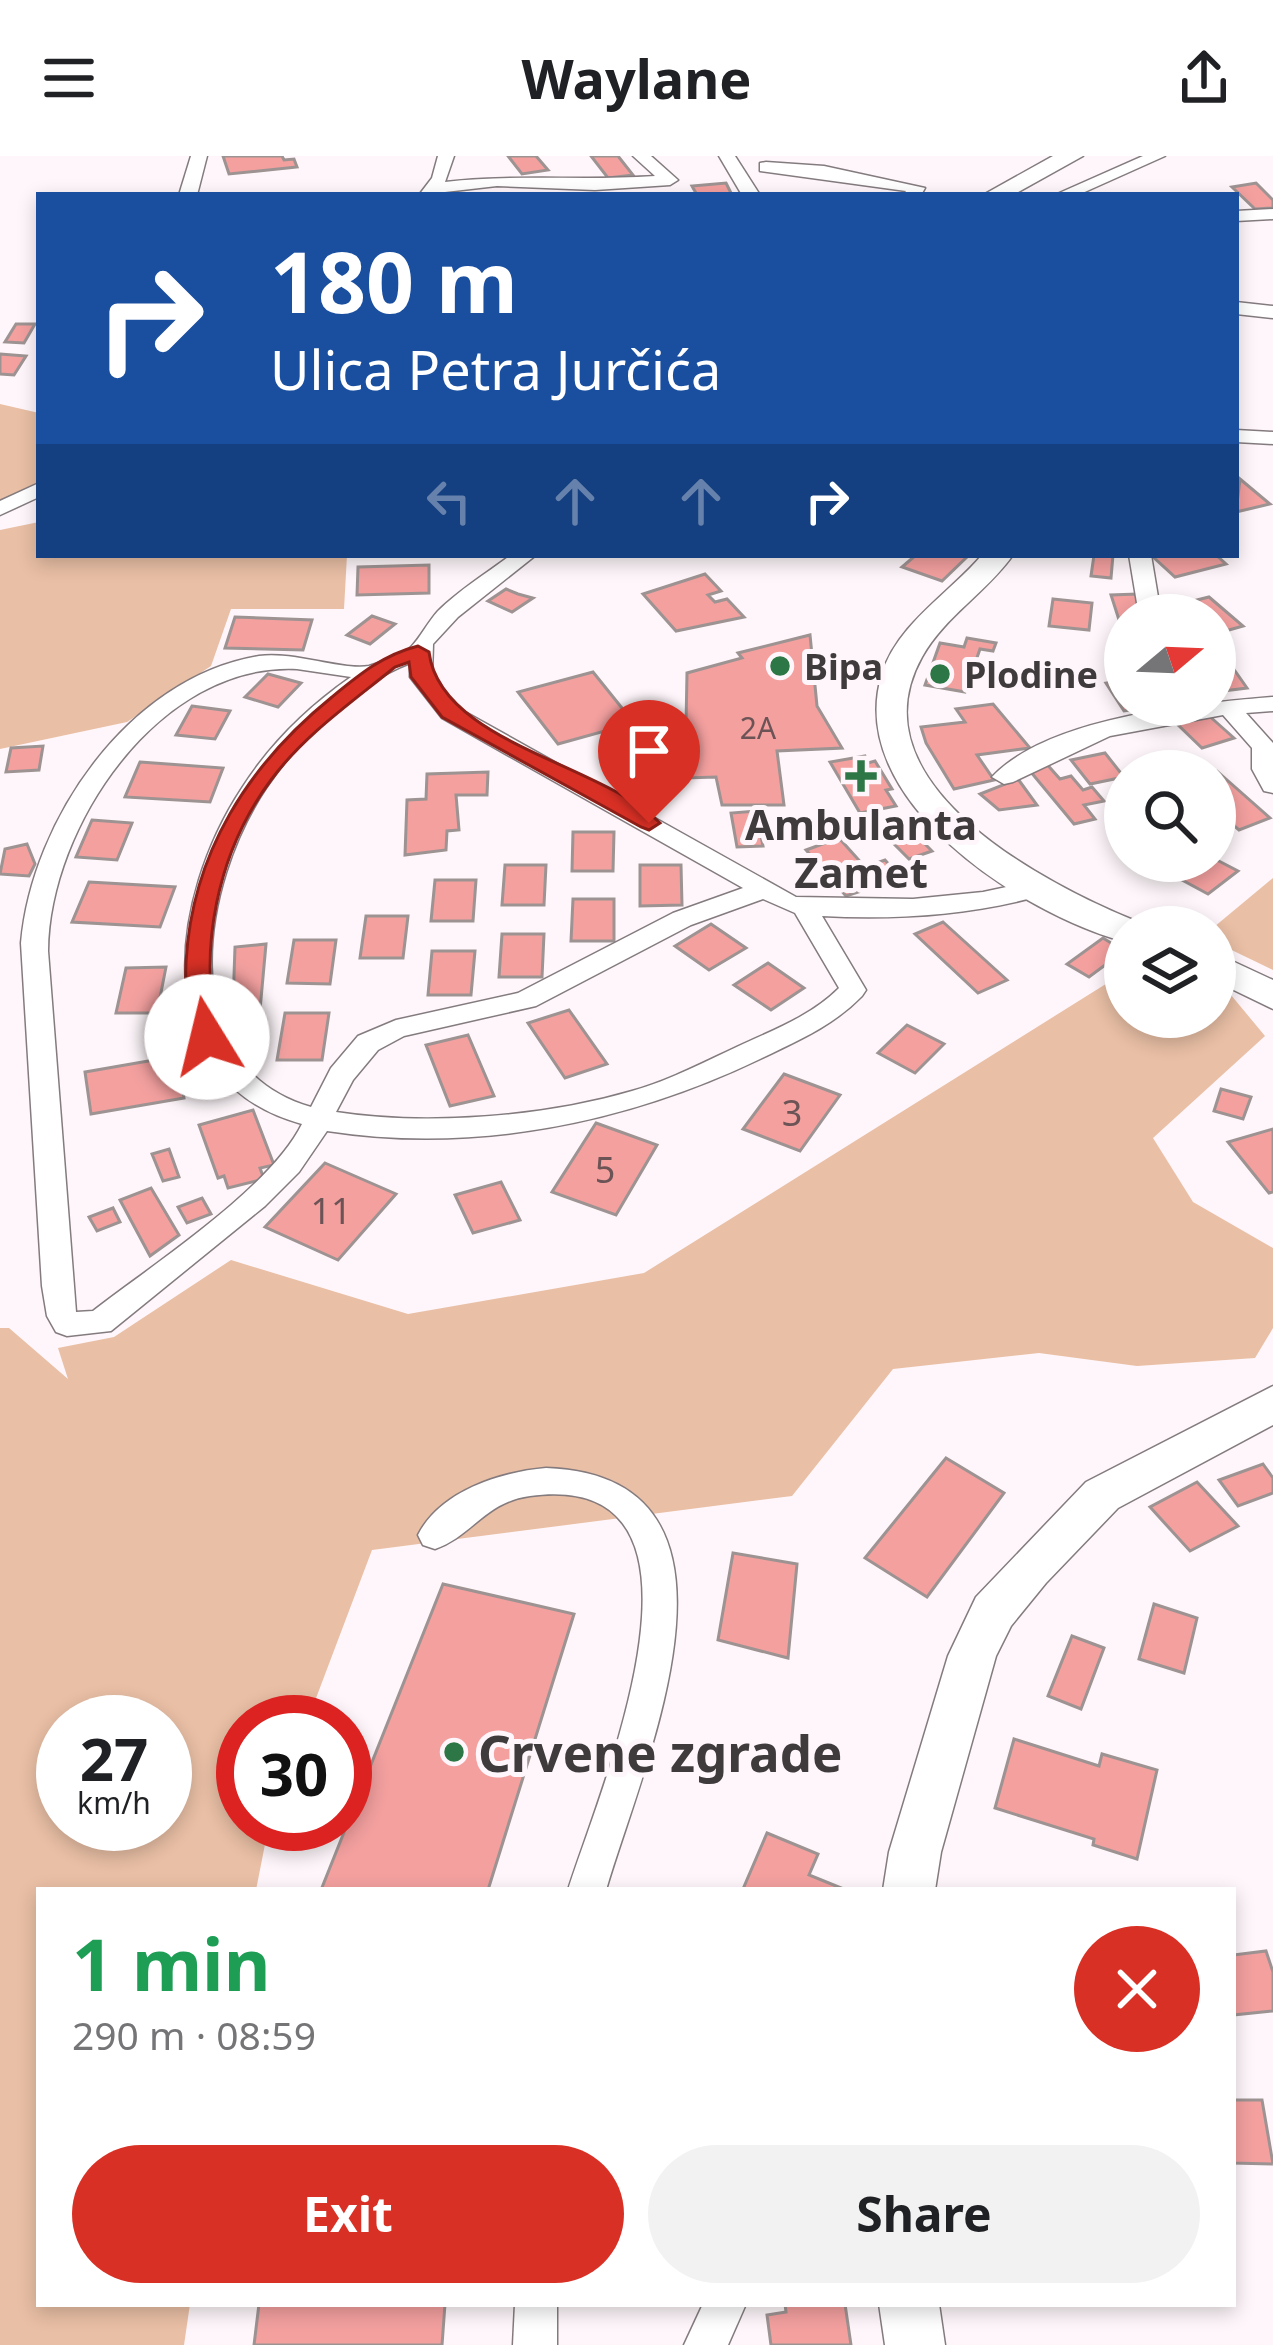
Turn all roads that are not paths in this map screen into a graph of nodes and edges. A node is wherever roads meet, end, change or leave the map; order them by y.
1 (199, 156) edge
2 (446, 156) edge
3 (641, 156) edge
4 (1070, 156) edge
5 (1157, 156) edge
6 (729, 159) edge
7 (564, 161) dead end
8 (761, 161) edge
9 (575, 185) junction
10 (189, 192) edge
11 (431, 192) edge
12 (749, 192) edge
13 (914, 192) edge
14 (1001, 192) edge
15 (1066, 192) edge
16 (1071, 192) edge
17 (1273, 214) edge
18 (1239, 216) edge
19 (1239, 308) edge
20 (1273, 312) edge
21 (1239, 436) edge
22 (1273, 438) edge
23 (36, 491) edge
24 (0, 509) edge
25 (521, 558) edge
26 (995, 558) edge
27 (1140, 558) edge
28 (1146, 594) edge
29 (418, 652) junction
30 (371, 673) junction
31 (1273, 704) edge
32 (1236, 706) edge
33 (1236, 716) edge
34 (1110, 726) edge
35 (1004, 777) dead end
36 (1273, 786) edge
37 (1034, 889) junction
38 (764, 890) junction
39 (804, 907) junction
40 (1104, 921) edge
41 (1236, 976) edge
42 (1273, 996) edge
43 (317, 1117) junction
44 (1273, 1404) edge
45 (435, 1535) dead end
46 (588, 1887) edge
47 (909, 1887) edge
48 (536, 2307) edge
49 (724, 2307) edge
50 (909, 2307) edge
51 (535, 2345) edge
52 (706, 2345) edge
53 (915, 2345) edge

1 - 10 street
2 - 11 street
3 - 9 street
4 - 14 main road
4 - 15 street
5 - 16 street
6 - 8 street
6 - 12 street
7 - 9 street
8 - 12 street
8 - 13 street
9 - 11 street
17 - 18 street
19 - 20 street
21 - 22 street
23 - 24 street
25 - 29 street
26 - 37 main road
27 - 28 street
29 - 30 street
29 - 38 street
30 - 43 street
30 - 43 street
31 - 32 street
33 - 36 street
34 - 35 street
37 - 39 street
37 - 40 main road
38 - 39 street
38 - 43 street
39 - 43 street
41 - 42 main road
44 - 47 main road
45 - 46 street
48 - 51 street
49 - 52 street
50 - 53 main road

